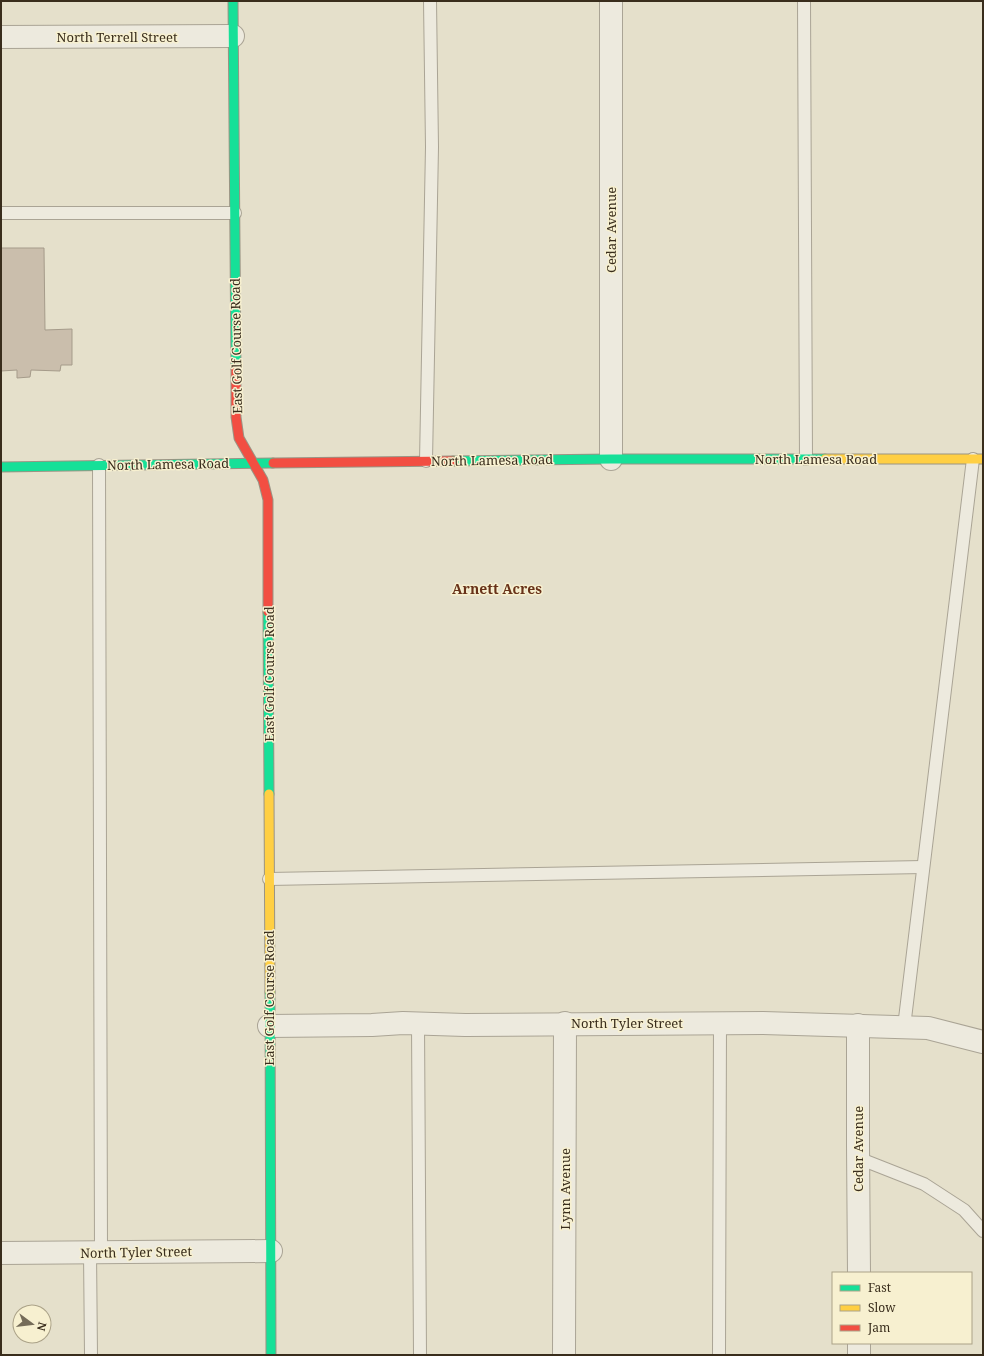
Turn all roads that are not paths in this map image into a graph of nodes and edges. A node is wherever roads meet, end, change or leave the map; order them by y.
1 (233, 1) edge
2 (430, 1) edge
3 (611, 1) edge
4 (804, 1) edge
5 (233, 36) junction
6 (1, 37) edge
7 (1, 213) edge
8 (235, 213) junction
9 (612, 459) junction
10 (806, 459) junction
11 (978, 459) edge
12 (426, 461) junction
13 (254, 463) junction
14 (99, 465) junction
15 (1, 467) edge
16 (923, 867) junction
17 (269, 879) junction
18 (720, 1022) junction
19 (565, 1023) junction
20 (418, 1024) junction
21 (858, 1025) junction
22 (269, 1026) junction
23 (904, 1027) junction
24 (983, 1042) edge
25 (858, 1158) junction
26 (983, 1231) edge
27 (271, 1251) junction
28 (96, 1252) junction
29 (1, 1253) edge
30 (859, 1272) edge
31 (859, 1344) edge
32 (91, 1355) edge
33 (271, 1355) edge
34 (420, 1355) edge
35 (564, 1355) edge
36 (719, 1355) edge
37 (859, 1355) edge

1 - 5 street, East Golf Course Road
2 - 12 lane
3 - 9 street, Cedar Avenue
4 - 10 lane
5 - 6 street, North Terrell Street
5 - 8 street, East Golf Course Road
7 - 8 lane
8 - 13 street, East Golf Course Road
9 - 10 street, North Lamesa Road
9 - 12 street, North Lamesa Road
10 - 11 street, North Lamesa Road
11 - 16 lane
12 - 13 street, North Lamesa Road
13 - 14 street, North Lamesa Road
13 - 17 street, East Golf Course Road
14 - 15 street, North Lamesa Road
14 - 28 lane
16 - 17 lane
16 - 23 lane
17 - 22 street, East Golf Course Road
18 - 19 street, North Tyler Street
18 - 21 street, North Tyler Street
18 - 36 lane
19 - 20 street, North Tyler Street
19 - 35 street, Lynn Avenue
20 - 22 street, North Tyler Street
20 - 34 lane
21 - 23 street, North Tyler Street
21 - 25 street, Cedar Avenue
22 - 27 street, East Golf Course Road
23 - 24 street, North Tyler Street
25 - 26 lane
25 - 30 street, Cedar Avenue
27 - 28 street, North Tyler Street
27 - 33 street, East Golf Course Road
28 - 29 street, North Tyler Street
28 - 32 lane
31 - 37 street

